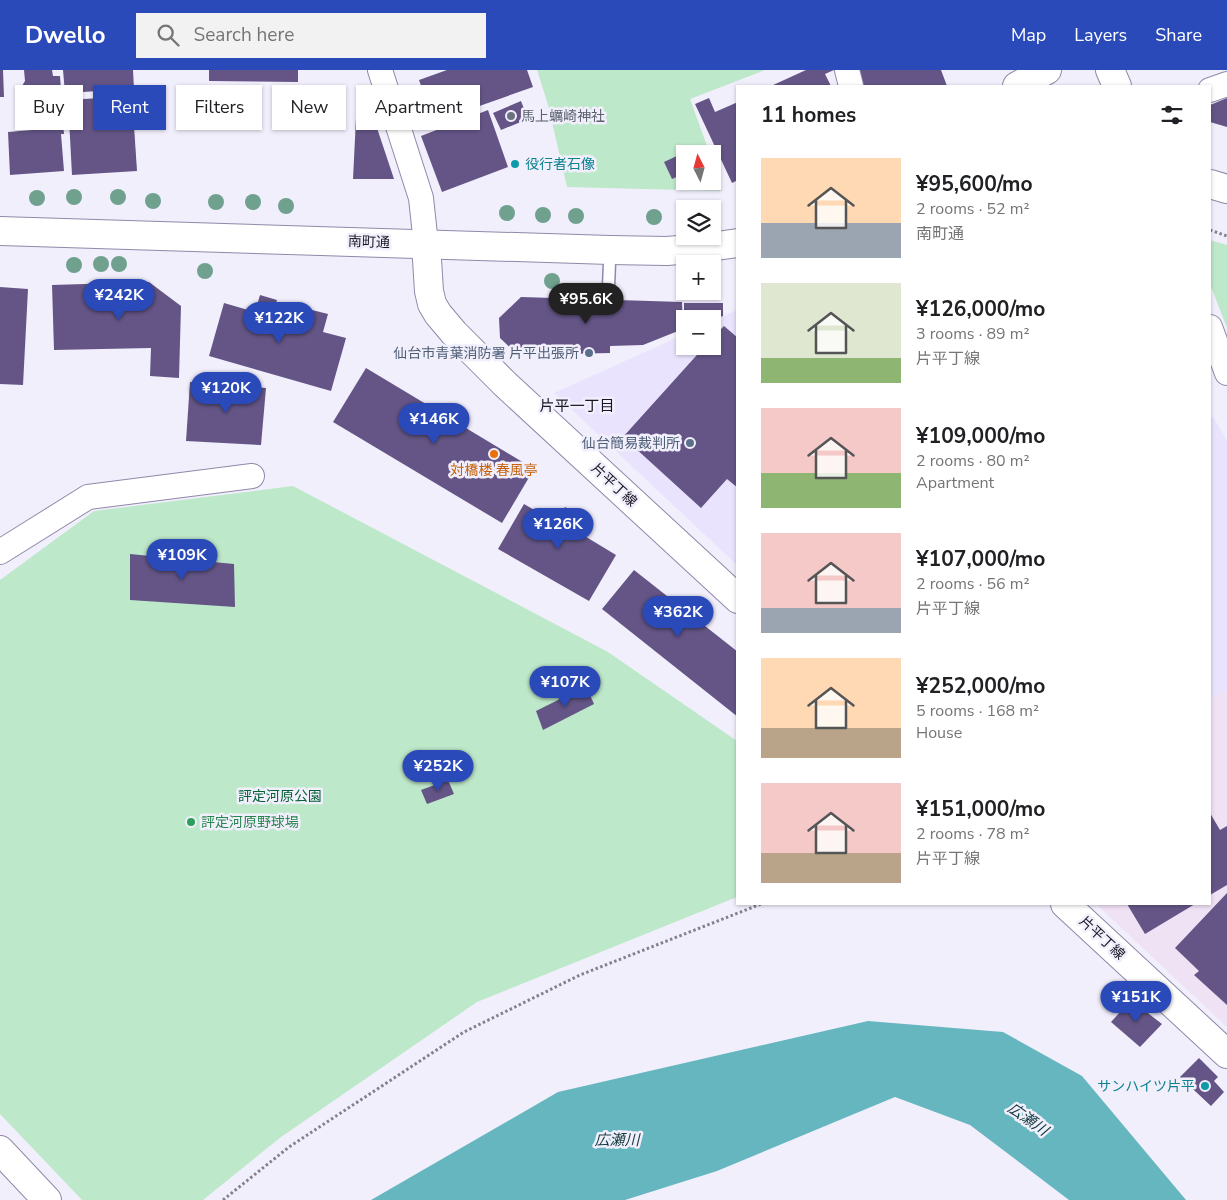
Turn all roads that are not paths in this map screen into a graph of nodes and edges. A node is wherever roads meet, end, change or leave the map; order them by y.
1 (380, 70) edge
2 (847, 70) edge
3 (1047, 70) edge
4 (1110, 70) edge
5 (1227, 84) edge
6 (851, 85) edge
7 (1019, 85) edge
8 (1117, 85) edge
9 (1211, 90) edge
10 (1211, 184) edge
11 (1227, 190) edge
12 (0, 231) edge
13 (736, 243) edge
14 (426, 244) junction
15 (610, 250) junction
16 (608, 300) dead end
17 (1211, 330) edge
18 (1227, 373) edge
19 (252, 476) dead end
20 (0, 552) edge
21 (736, 597) edge
22 (1066, 905) edge
23 (1227, 1054) edge
24 (0, 1150) edge
25 (47, 1200) edge

1 - 14 street
2 - 6 street
3 - 7 street
4 - 8 street
5 - 9 street
10 - 11 street
12 - 14 street, 南町通
13 - 15 street, 南町通
14 - 15 street, 南町通
14 - 21 street, 片平丁線
15 - 16 lane
17 - 18 street
19 - 20 street
22 - 23 street, 片平丁線
24 - 25 street

